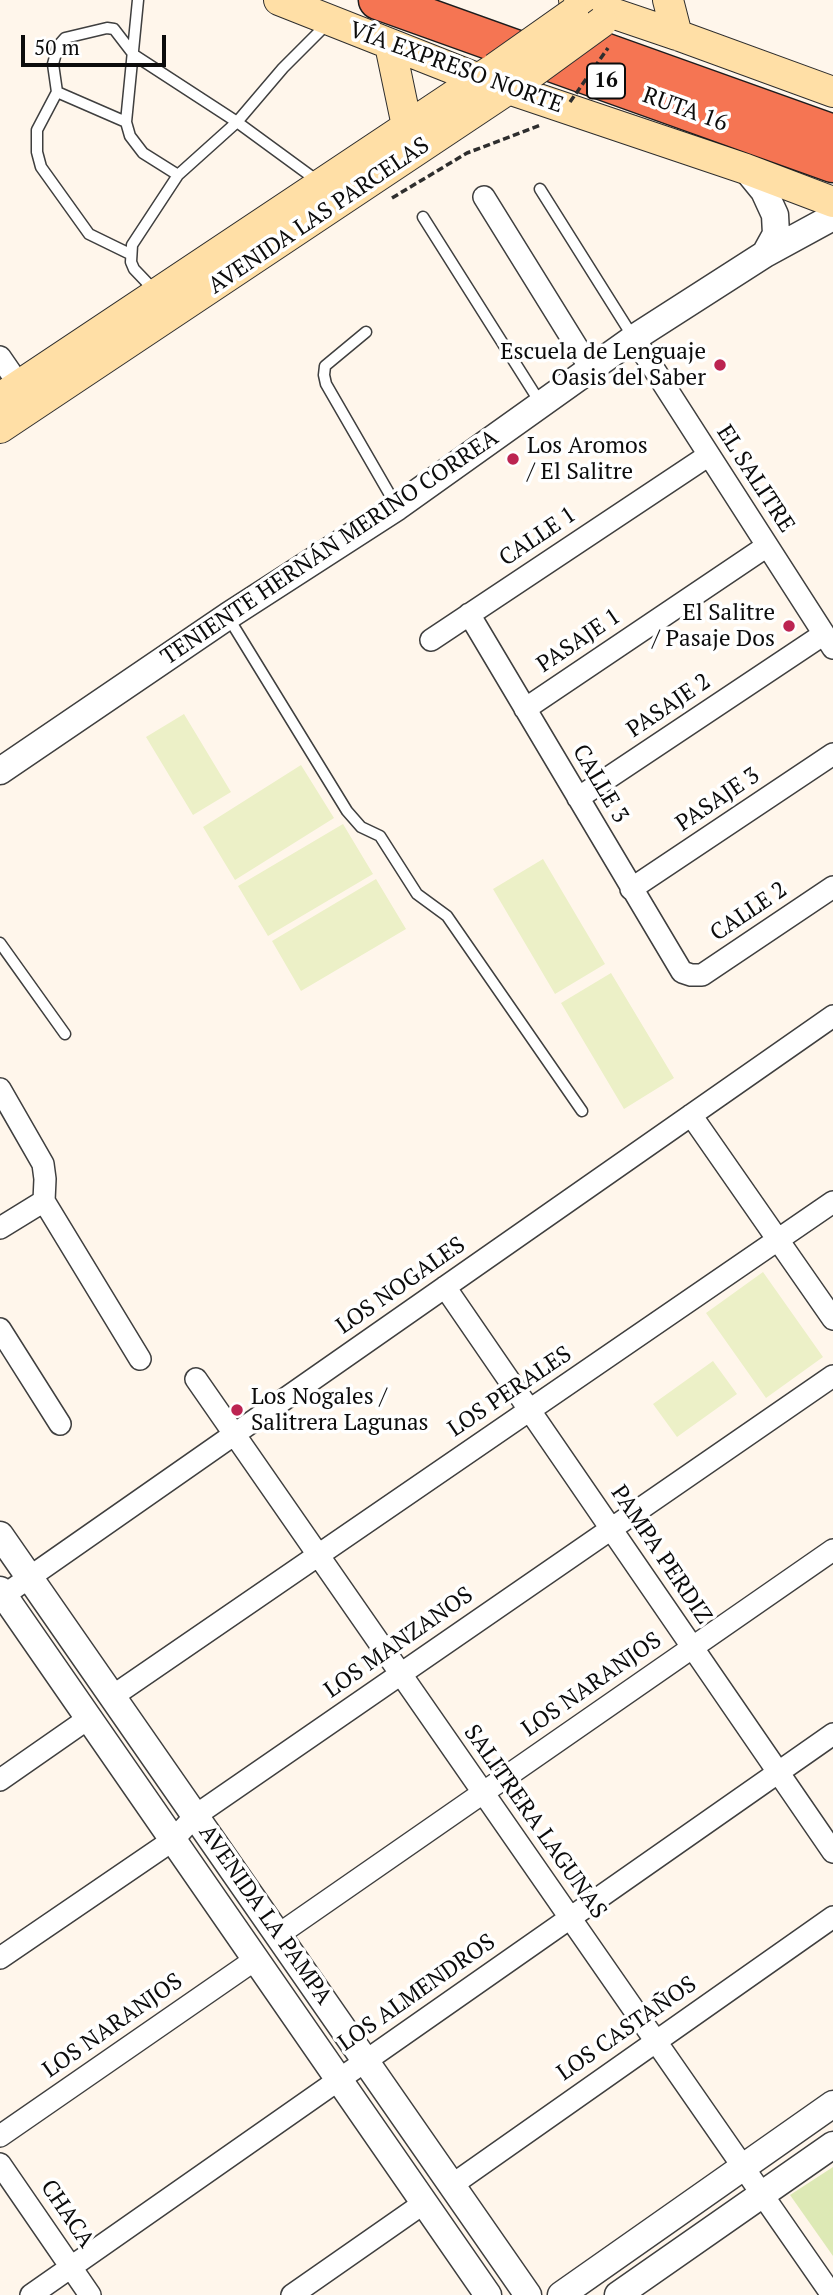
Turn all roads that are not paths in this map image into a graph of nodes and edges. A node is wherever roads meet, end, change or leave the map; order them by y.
1 (138, 0) edge
2 (279, 0) edge
3 (378, 0) edge
4 (460, 0) edge
5 (668, 0) edge
6 (598, 12) edge
7 (329, 22) junction
8 (677, 35) junction
9 (390, 45) junction
10 (134, 55) junction
11 (502, 79) junction
12 (57, 92) junction
13 (833, 92) edge
14 (126, 122) junction
15 (237, 122) junction
16 (407, 126) junction
17 (833, 134) edge
18 (833, 163) edge
19 (746, 169) junction
20 (178, 175) junction
21 (321, 184) junction
22 (540, 188) dead end
23 (484, 197) dead end
24 (833, 202) edge
25 (833, 216) edge
26 (423, 217) dead end
27 (130, 254) junction
28 (765, 254) junction
29 (157, 294) junction
30 (366, 332) dead end
31 (634, 338) junction
32 (0, 357) edge
33 (590, 369) junction
34 (10, 392) edge
35 (541, 404) junction
36 (0, 428) edge
37 (709, 455) junction
38 (397, 507) junction
39 (767, 546) junction
40 (469, 614) junction
41 (228, 616) junction
42 (431, 639) dead end
43 (829, 641) edge
44 (525, 709) junction
45 (833, 754) edge
46 (0, 771) edge
47 (578, 798) junction
48 (833, 887) edge
49 (631, 888) junction
50 (0, 943) edge
51 (691, 975) joint
52 (833, 1016) edge
53 (65, 1034) dead end
54 (0, 1089) edge
55 (582, 1111) dead end
56 (691, 1115) junction
57 (44, 1201) junction
58 (833, 1202) edge
59 (0, 1228) edge
60 (778, 1240) junction
61 (445, 1287) junction
62 (833, 1319) edge
63 (0, 1329) edge
64 (140, 1359) dead end
65 (833, 1376) edge
66 (196, 1379) dead end
67 (529, 1410) junction
68 (60, 1424) dead end
69 (234, 1434) junction
70 (611, 1529) junction
71 (0, 1535) edge
72 (833, 1550) edge
73 (318, 1555) junction
74 (30, 1577) junction
75 (1, 1595) edge
76 (692, 1647) junction
77 (401, 1674) junction
78 (113, 1696) junction
79 (89, 1718) junction
80 (833, 1734) edge
81 (779, 1772) junction
82 (0, 1780) edge
83 (483, 1793) junction
84 (196, 1815) junction
85 (173, 1840) junction
86 (833, 1852) edge
87 (833, 1917) edge
88 (570, 1918) junction
89 (278, 1935) junction
90 (0, 1958) edge
91 (256, 1959) junction
92 (655, 2041) junction
93 (366, 2061) junction
94 (339, 2079) junction
95 (833, 2104) edge
96 (0, 2136) edge
97 (833, 2145) edge
98 (0, 2164) edge
99 (743, 2167) junction
100 (452, 2185) junction
101 (761, 2194) junction
102 (425, 2203) junction
103 (71, 2267) junction
104 (31, 2295) edge
105 (90, 2295) edge
106 (292, 2295) edge
107 (488, 2295) edge
108 (528, 2295) edge
109 (561, 2295) edge
110 (618, 2295) edge
111 (832, 2295) edge

1 - 10 lane
2 - 7 main road, VÍA EXPRESO NORTE
3 - 18 highway, RUTA 16 / 16
4 - 17 highway, RUTA 16 / 16
5 - 8 main road
6 - 8 main road
6 - 11 main road, AVENIDA LAS PARCELAS, bridge
7 - 9 main road, VÍA EXPRESO NORTE
7 - 15 lane
8 - 13 main road
9 - 11 main road, VÍA EXPRESO NORTE
9 - 16 main road
10 - 12 lane
10 - 14 lane
10 - 15 lane
11 - 16 main road, AVENIDA LAS PARCELAS
11 - 19 main road, VÍA EXPRESO NORTE
11 - 36 main road, AVENIDA LAS PARCELAS
12 - 14 lane
12 - 27 lane
14 - 20 lane
15 - 20 lane
15 - 21 lane
16 - 21 main road, AVENIDA LAS PARCELAS
19 - 24 main road, VÍA EXPRESO NORTE
19 - 28 street
20 - 27 lane
21 - 29 main road, AVENIDA LAS PARCELAS
22 - 31 lane
23 - 33 street
25 - 28 street, TENIENTE HERNÁN MERINO CORREA
26 - 35 lane
27 - 29 lane
28 - 31 street, TENIENTE HERNÁN MERINO CORREA
29 - 34 main road, AVENIDA LAS PARCELAS
30 - 38 lane
31 - 33 street, TENIENTE HERNÁN MERINO CORREA
31 - 37 street, EL SALITRE
32 - 34 street
33 - 35 street, TENIENTE HERNÁN MERINO CORREA
35 - 38 street, TENIENTE HERNÁN MERINO CORREA
37 - 39 street, EL SALITRE
37 - 40 street, CALLE 1
38 - 41 street, TENIENTE HERNÁN MERINO CORREA
39 - 43 street, EL SALITRE
39 - 44 street, PASAJE 1
40 - 42 street, CALLE 1
40 - 44 street, CALLE 3
41 - 46 street, TENIENTE HERNÁN MERINO CORREA
41 - 55 lane
43 - 47 street, PASAJE 2
44 - 47 street, CALLE 3
45 - 49 street, PASAJE 3
47 - 49 street, CALLE 3
48 - 51 street, CALLE 2
49 - 51 street, CALLE 3
50 - 53 lane
52 - 56 street, LOS NOGALES
54 - 57 street
56 - 60 street
56 - 61 street, LOS NOGALES
57 - 59 street
57 - 64 street
58 - 60 street, LOS PERALES
60 - 62 street
60 - 67 street, LOS PERALES
61 - 67 street, PAMPA PERDIZ
61 - 69 street, LOS NOGALES
63 - 68 street
65 - 70 street, LOS MANZANOS
66 - 69 street, SALITRERA LAGUNAS
67 - 70 street, PAMPA PERDIZ
67 - 73 street, LOS PERALES
69 - 73 street, SALITRERA LAGUNAS
69 - 74 street, LOS NOGALES
70 - 76 street, PAMPA PERDIZ
70 - 77 street, LOS MANZANOS
71 - 74 street, AVENIDA LA PAMPA
72 - 76 street, LOS NARANJOS
73 - 77 street, SALITRERA LAGUNAS
73 - 78 street, LOS PERALES
74 - 75 street, LOS NOGALES
74 - 78 street, AVENIDA LA PAMPA
75 - 79 street, AVENIDA LA PAMPA
76 - 81 street, PAMPA PERDIZ
76 - 83 street, LOS NARANJOS
77 - 83 street, SALITRERA LAGUNAS
77 - 84 street, LOS MANZANOS
78 - 84 street, AVENIDA LA PAMPA
79 - 82 street
79 - 85 street, AVENIDA LA PAMPA
80 - 81 street, LOS ALMENDROS
81 - 86 street, PAMPA PERDIZ
81 - 88 street, LOS ALMENDROS
83 - 88 street, SALITRERA LAGUNAS
83 - 89 street, LOS NARANJOS
84 - 85 street, LOS MANZANOS
84 - 89 street, AVENIDA LA PAMPA
85 - 90 street, LOS MANZANOS
85 - 91 street, AVENIDA LA PAMPA
87 - 92 street, LOS CASTAÑOS
88 - 92 street, SALITRERA LAGUNAS
88 - 93 street, LOS ALMENDROS
89 - 93 street, AVENIDA LA PAMPA
91 - 94 street, AVENIDA LA PAMPA
91 - 96 street, LOS NARANJOS
92 - 99 street, SALITRERA LAGUNAS
92 - 100 street, LOS CASTAÑOS
93 - 94 street, LOS ALMENDROS
93 - 100 street, AVENIDA LA PAMPA
94 - 102 street, AVENIDA LA PAMPA
94 - 103 street, LOS ALMENDROS
95 - 99 street
97 - 101 street
98 - 103 street, CHACA
99 - 101 street, SALITRERA LAGUNAS
99 - 109 street
100 - 108 street, AVENIDA LA PAMPA
101 - 110 street
101 - 111 street, SALITRERA LAGUNAS
102 - 106 street
102 - 107 street, AVENIDA LA PAMPA
103 - 104 street, LOS ALMENDROS
103 - 105 street, CHACA

